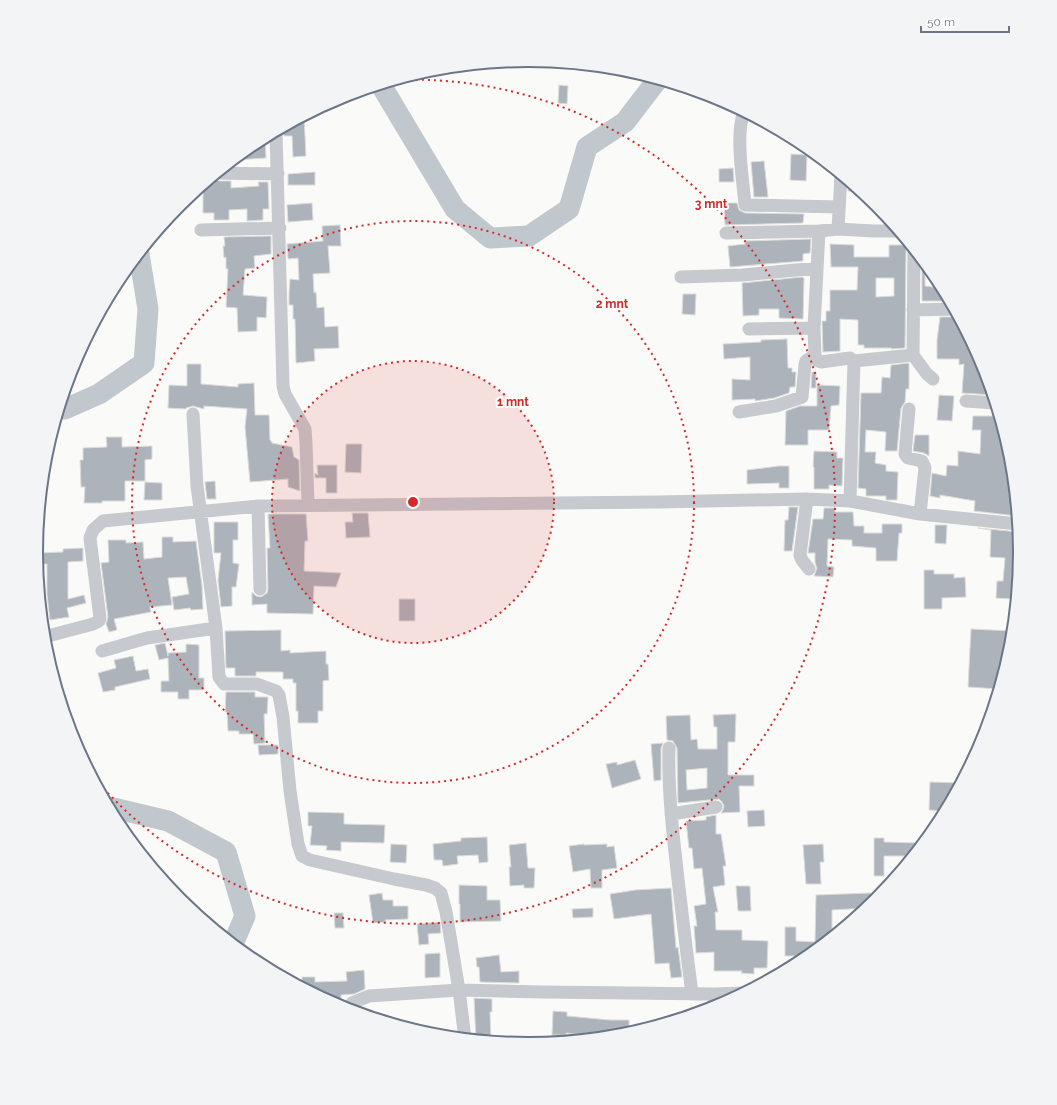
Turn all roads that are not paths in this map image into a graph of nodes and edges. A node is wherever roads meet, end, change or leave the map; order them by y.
1 (742, 117) edge
2 (276, 138) edge
3 (225, 173) edge
4 (278, 174) junction
5 (841, 180) edge
6 (839, 207) junction
7 (280, 228) junction
8 (838, 229) junction
9 (201, 230) dead end
10 (819, 231) junction
11 (893, 231) edge
12 (726, 233) dead end
13 (914, 257) edge
14 (817, 268) junction
15 (681, 277) dead end
16 (913, 310) junction
17 (949, 310) edge
18 (814, 328) junction
19 (749, 329) dead end
20 (814, 356) junction
21 (913, 356) junction
22 (854, 361) junction
23 (933, 379) dead end
24 (966, 401) dead end
25 (990, 403) edge
26 (908, 410) dead end
27 (740, 412) dead end
28 (193, 414) dead end
29 (807, 499) junction
30 (850, 501) junction
31 (308, 504) junction
32 (258, 506) junction
33 (200, 511) junction
34 (920, 514) junction
35 (1013, 523) edge
36 (809, 570) dead end
37 (260, 588) dead end
38 (216, 628) junction
39 (50, 635) edge
40 (102, 651) dead end
41 (668, 748) dead end
42 (716, 807) dead end
43 (671, 814) junction
44 (459, 990) junction
45 (731, 993) edge
46 (692, 994) junction
47 (715, 994) junction
48 (715, 1001) edge
49 (351, 1004) edge
50 (464, 1034) edge

1 - 6 street
2 - 4 street
3 - 4 street
4 - 7 street
5 - 6 street
6 - 8 street
7 - 9 street
7 - 31 street
8 - 10 street
8 - 11 street
10 - 12 street
10 - 14 street
13 - 16 street
14 - 15 street
14 - 18 street
16 - 17 street
16 - 21 street
18 - 19 street
18 - 20 street
20 - 22 street
20 - 27 street
21 - 22 street
21 - 23 street
22 - 30 street
24 - 25 street
26 - 34 street
28 - 33 street
29 - 30 street
29 - 31 street
29 - 36 street
30 - 34 street
31 - 32 street
32 - 33 street
32 - 37 street
33 - 38 street
33 - 39 street
34 - 35 street
38 - 40 street
38 - 44 street
41 - 43 street
42 - 43 street
43 - 46 street
44 - 46 street
44 - 49 street
44 - 50 street
45 - 47 street
46 - 47 street
47 - 48 street

